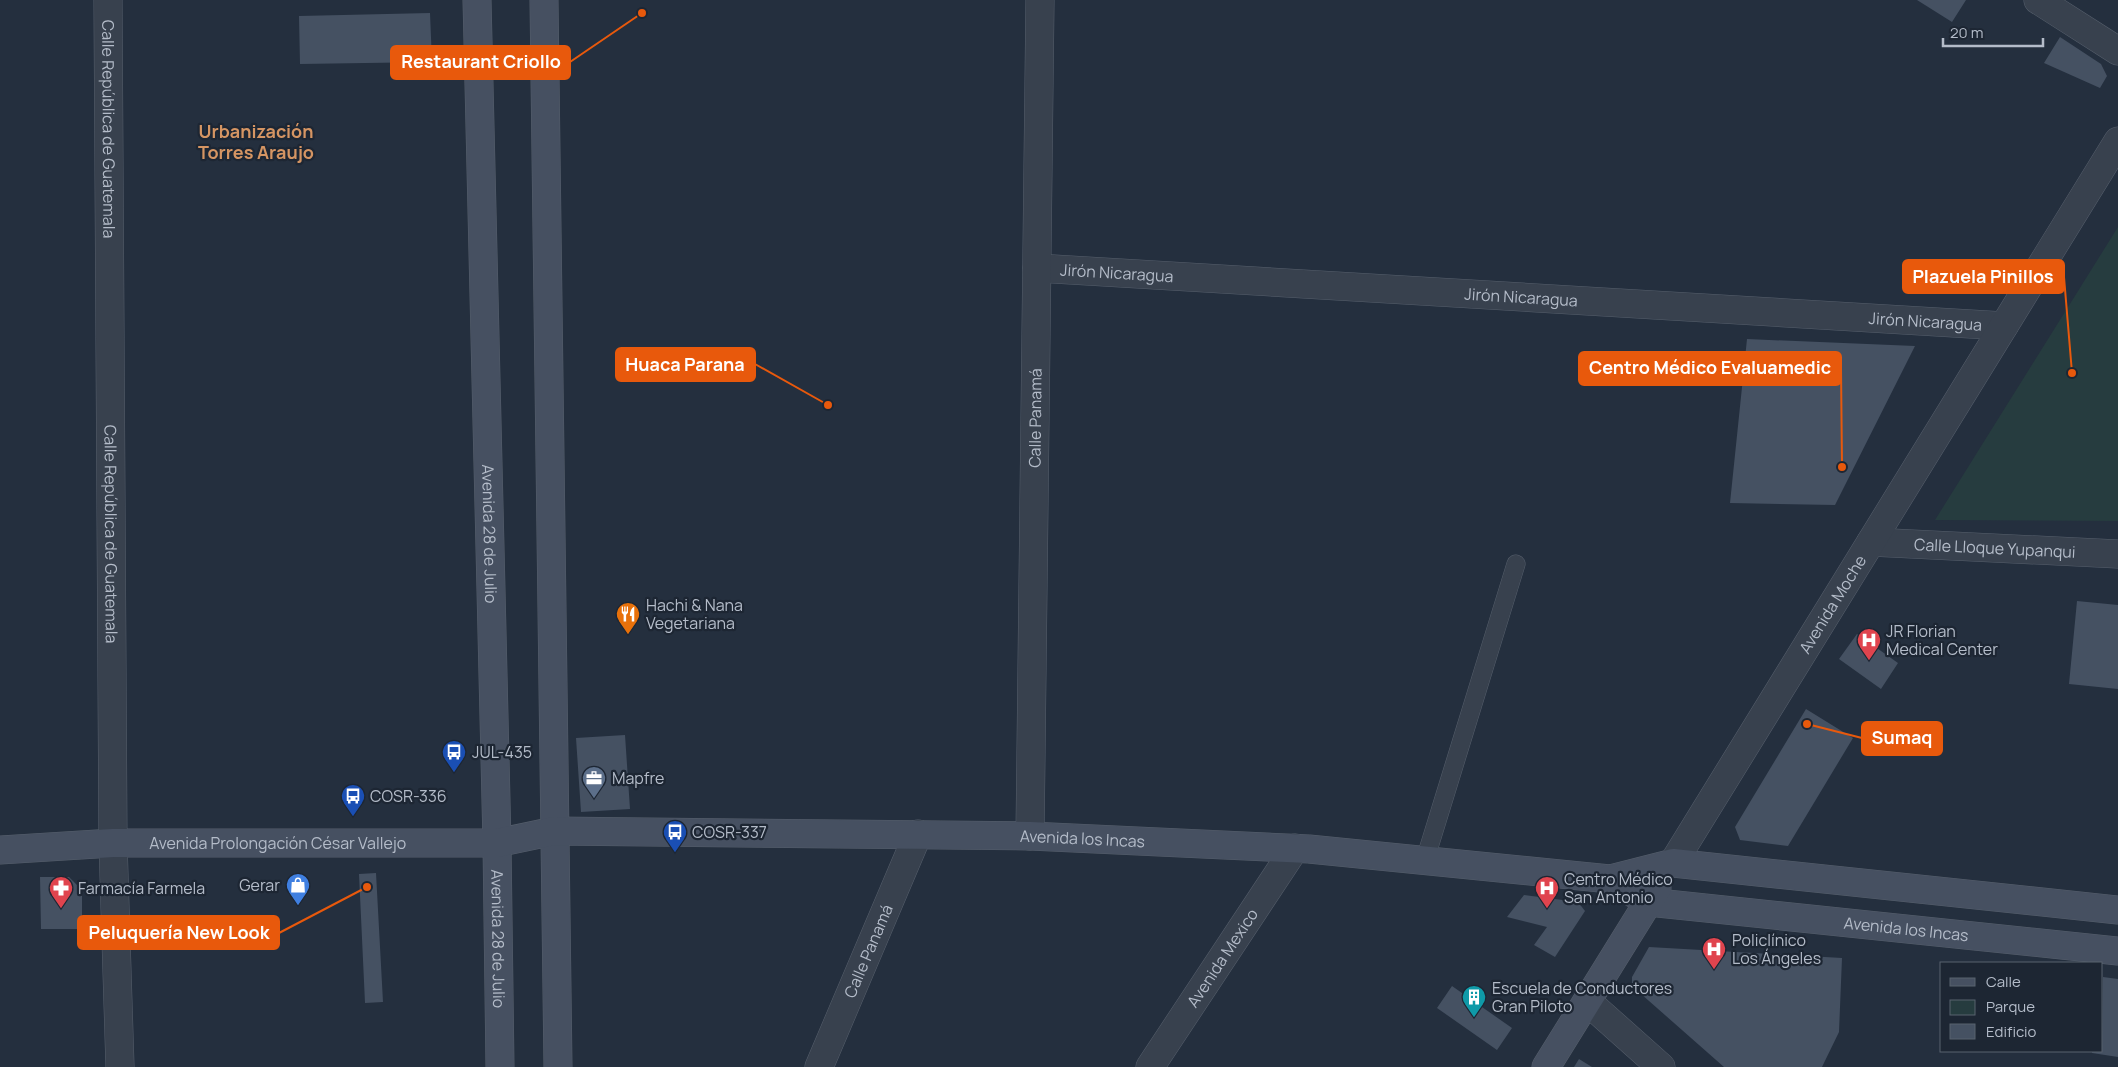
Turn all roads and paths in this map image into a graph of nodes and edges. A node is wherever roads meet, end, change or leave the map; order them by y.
1 (108, 0) edge
2 (477, 0) edge
3 (544, 0) edge
4 (1040, 0) edge
5 (2038, 0) edge
6 (2118, 51) edge
7 (2118, 141) edge
8 (1037, 268) junction
9 (2004, 326) junction
10 (1871, 542) junction
11 (2118, 554) edge
12 (1516, 564) dead end
13 (554, 831) junction
14 (918, 834) junction
15 (1030, 836) junction
16 (498, 843) junction
17 (113, 844) junction
18 (1295, 848) junction
19 (0, 850) edge
20 (1425, 860) junction
21 (1673, 863) junction
22 (1610, 878) junction
23 (1648, 902) junction
24 (2118, 910) edge
25 (2118, 951) edge
26 (1588, 1002) junction
27 (120, 1067) edge
28 (500, 1067) edge
29 (558, 1067) edge
30 (818, 1067) edge
31 (1150, 1067) edge
32 (1546, 1067) edge
33 (1661, 1067) edge

1 - 17 street, Calle República de Guatemala
2 - 16 main road, Avenida 28 de Julio
3 - 13 main road
4 - 8 street, Calle Panamá
5 - 6 street
7 - 9 street, Avenida Moche
8 - 9 street, Jirón Nicaragua
8 - 15 street, Calle Panamá
9 - 10 street, Avenida Moche
10 - 11 street, Calle Lloque Yupanqui
10 - 21 street, Avenida Moche
12 - 20 lane
13 - 14 main road, Avenida los Incas
13 - 16 main road, Avenida Prolongación César Vallejo
13 - 29 main road
14 - 15 main road, Avenida los Incas
14 - 30 street, Calle Panamá
15 - 18 main road, Avenida los Incas
16 - 17 main road, Avenida Prolongación César Vallejo
16 - 28 main road, Avenida 28 de Julio
17 - 19 main road, Avenida Prolongación César Vallejo
17 - 27 street, Calle República de Guatemala
18 - 20 main road, Avenida los Incas
18 - 31 street, Avenida Mexico
20 - 22 main road, Avenida los Incas
21 - 22 main road, Avenida los Incas
21 - 23 main road, Avenida Moche
21 - 24 main road, Avenida los Incas
22 - 23 main road, Avenida los Incas
23 - 25 main road, Avenida los Incas
23 - 26 main road, Avenida Moche
26 - 32 main road, Avenida Moche
26 - 33 street

